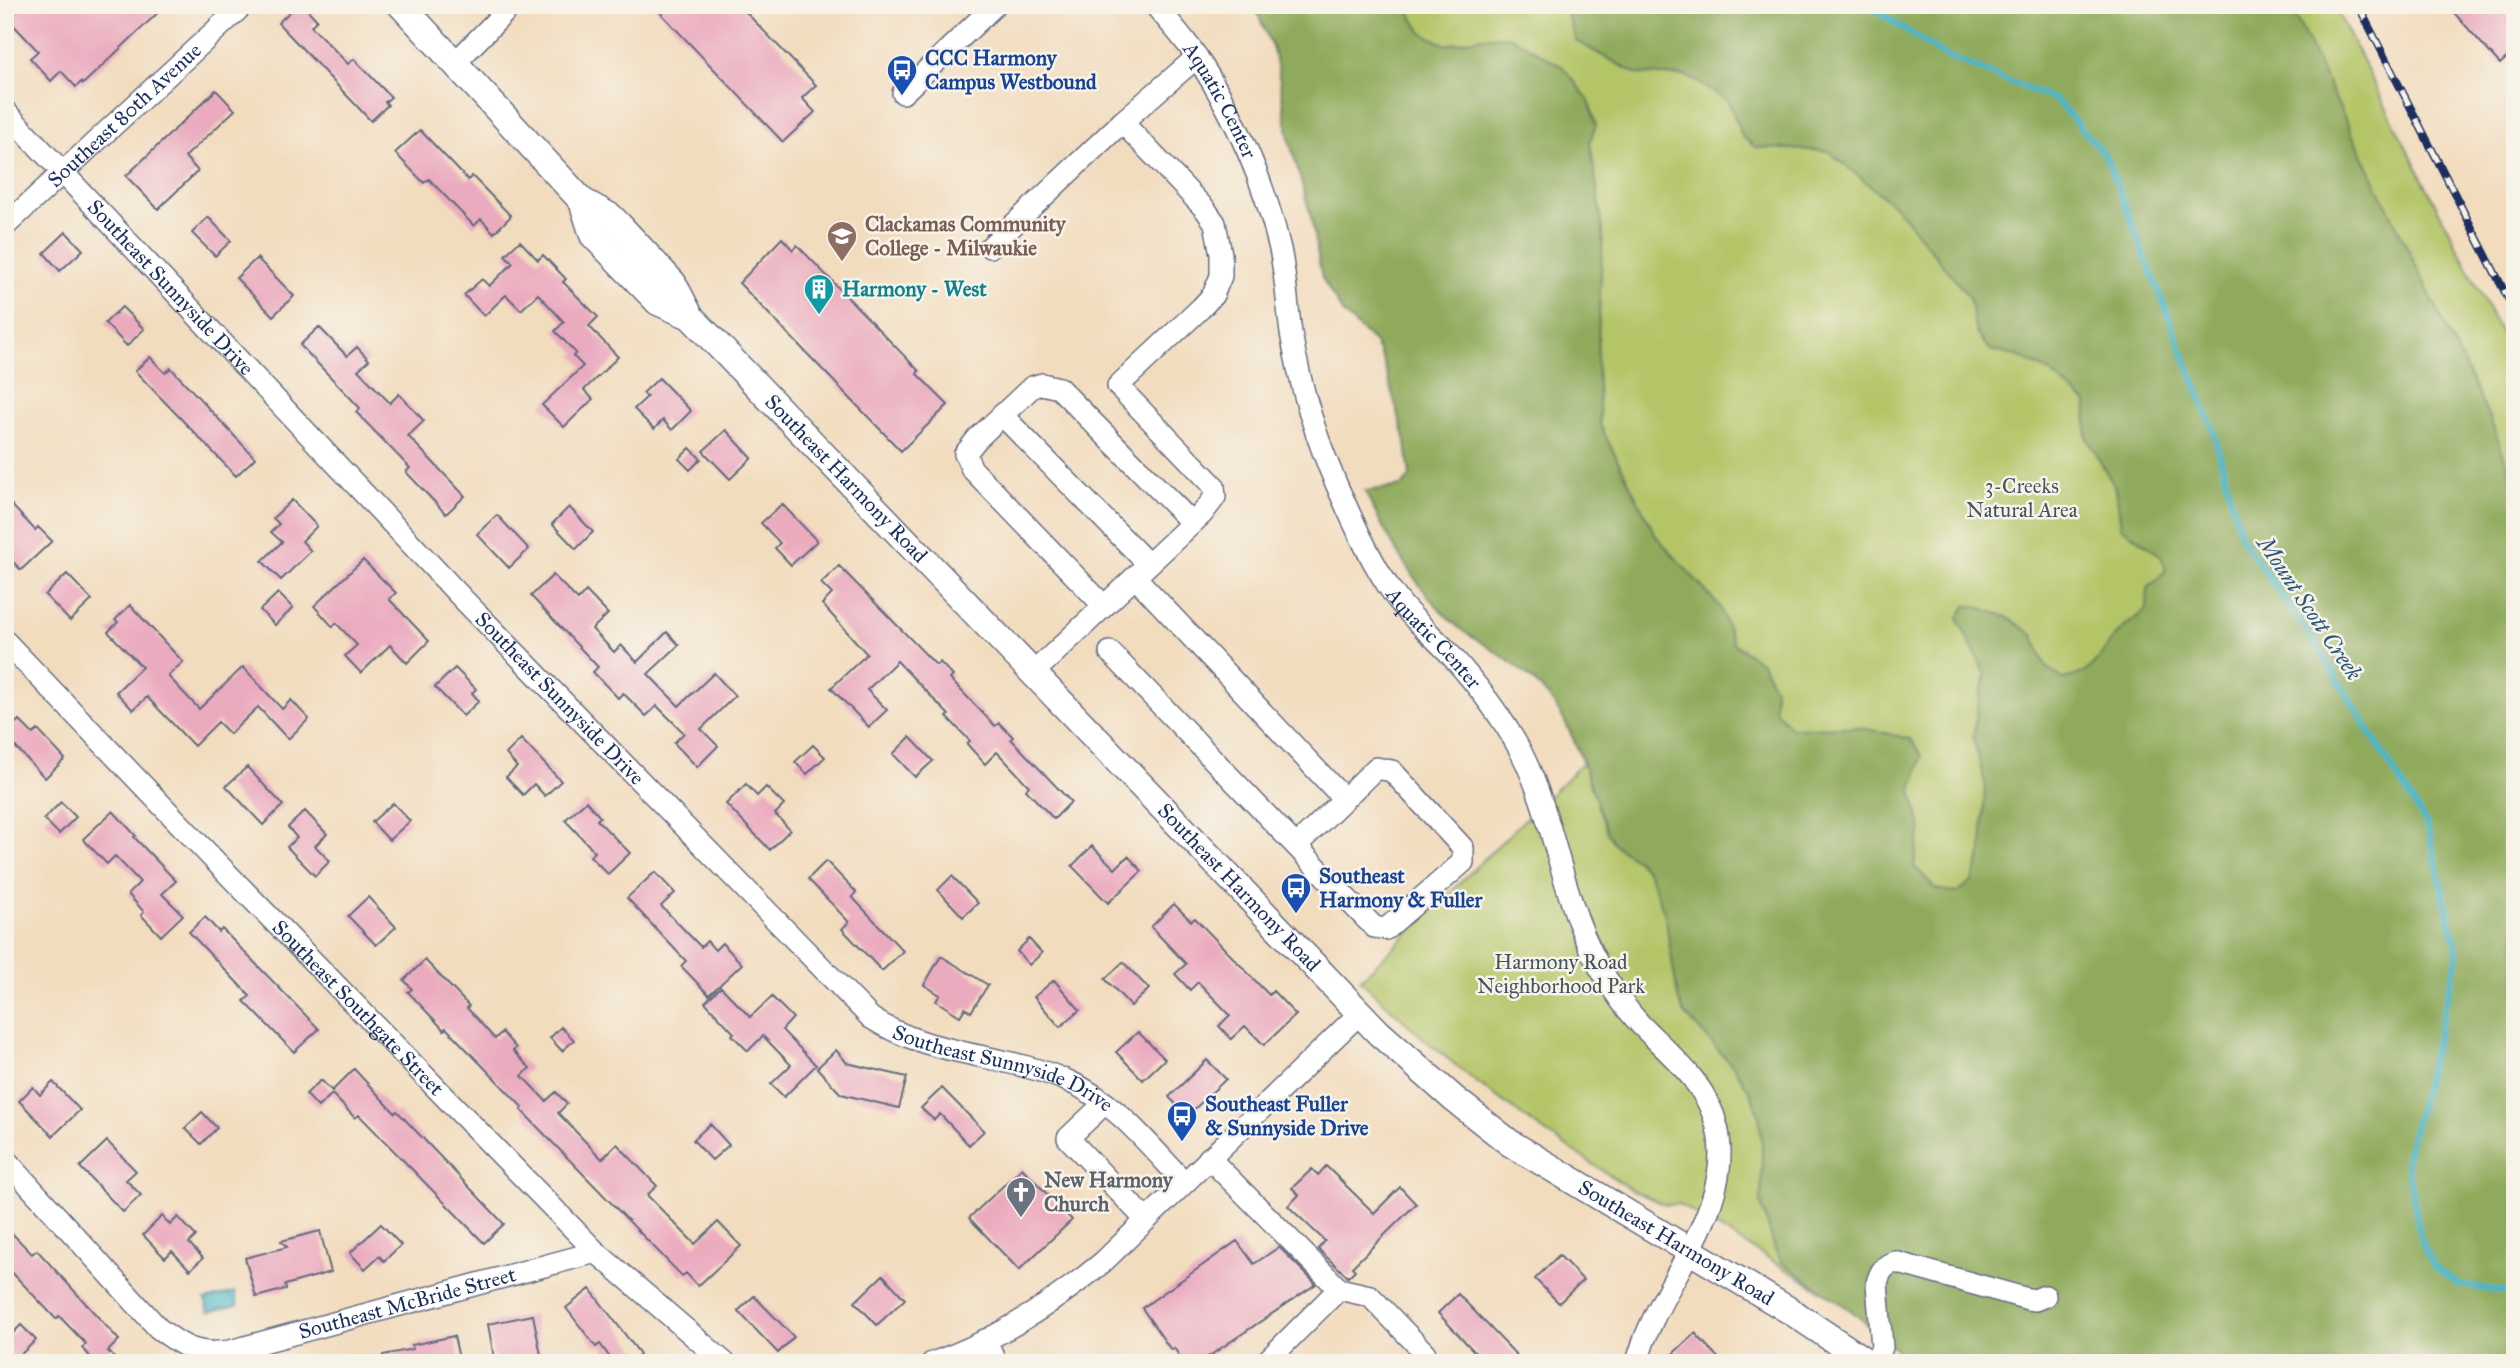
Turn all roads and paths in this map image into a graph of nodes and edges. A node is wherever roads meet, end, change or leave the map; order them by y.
1 (243, 5) edge
2 (401, 5) edge
3 (995, 5) edge
4 (1155, 5) edge
5 (506, 7) edge
6 (1197, 57) junction
7 (454, 64) junction
8 (902, 93) dead end
9 (5, 111) edge
10 (1122, 122) junction
11 (64, 172) junction
12 (5, 226) edge
13 (990, 247) dead end
14 (1002, 415) junction
15 (1192, 523) junction
16 (1142, 570) junction
17 (1104, 606) junction
18 (5, 640) edge
19 (1110, 652) dead end
20 (1032, 674) junction
21 (1344, 799) junction
22 (1297, 845) junction
23 (1360, 1013) junction
24 (1105, 1103) junction
25 (1209, 1158) junction
26 (5, 1159) edge
27 (1184, 1182) junction
28 (1146, 1220) junction
29 (1688, 1250) junction
30 (596, 1252) junction
31 (1339, 1289) junction
32 (2045, 1296) dead end
33 (985, 1340) junction
34 (725, 1363) edge
35 (932, 1363) edge
36 (997, 1363) edge
37 (1265, 1363) edge
38 (1426, 1363) edge
39 (1637, 1363) edge
40 (1868, 1363) edge
41 (1876, 1363) edge

1 - 11 street, Southeast 80th Avenue
2 - 7 main road, Southeast Harmony Road
3 - 8 street
4 - 6 street, Aquatic Center
5 - 7 street
6 - 10 street
6 - 29 street, Aquatic Center
7 - 20 main road, Southeast Harmony Road
9 - 11 street, Southeast Sunnyside Drive
10 - 13 street
10 - 15 street
11 - 12 street, Southeast 80th Avenue
11 - 24 street, Southeast Sunnyside Drive
14 - 15 street
14 - 16 street
14 - 17 street
15 - 16 street
16 - 17 street
16 - 21 street
17 - 20 street
18 - 30 street, Southeast Southgate Street
19 - 22 street
20 - 23 main road, Southeast Harmony Road
21 - 22 street
21 - 22 street
23 - 25 street
23 - 29 main road, Southeast Harmony Road
24 - 27 street, Southeast Sunnyside Drive
24 - 28 street
25 - 27 street
25 - 31 street
26 - 30 street, Southeast McBride Street
27 - 28 street
28 - 33 street
29 - 39 street, Aquatic Center
29 - 40 main road, Southeast Harmony Road
30 - 34 street, Southeast Southgate Street
31 - 37 street
31 - 38 street
32 - 41 street
33 - 35 street
33 - 36 street

